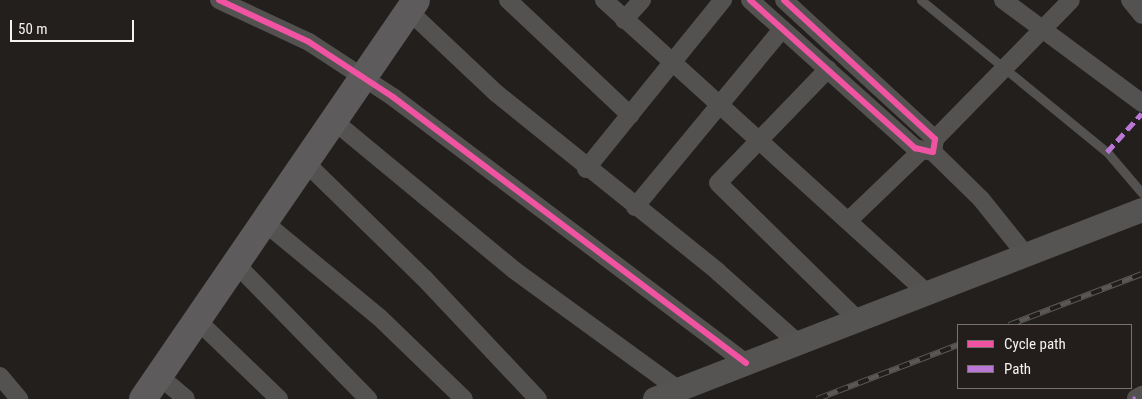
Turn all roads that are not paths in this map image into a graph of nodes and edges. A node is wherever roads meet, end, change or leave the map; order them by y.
1 (219, 0) edge
2 (508, 0) edge
3 (604, 0) edge
4 (642, 0) edge
5 (723, 0) edge
6 (750, 0) edge
7 (784, 0) edge
8 (921, 0) edge
9 (1003, 0) edge
10 (1071, 0) edge
11 (413, 6) edge
12 (624, 20) junction
13 (1044, 28) junction
14 (782, 29) junction
15 (671, 63) junction
16 (828, 69) junction
17 (1004, 69) junction
18 (363, 78) junction
19 (718, 102) junction
20 (1142, 103) edge
21 (630, 114) junction
22 (334, 121) junction
23 (760, 141) junction
24 (930, 148) junction
25 (305, 162) junction
26 (586, 169) junction
27 (1142, 193) edge
28 (635, 207) junction
29 (1142, 210) edge
30 (848, 220) junction
31 (264, 222) junction
32 (1026, 255) junction
33 (236, 264) junction
34 (926, 292) junction
35 (197, 320) junction
36 (858, 320) junction
37 (798, 343) junction
38 (746, 363) junction
39 (0, 376) edge
40 (159, 376) junction
41 (680, 390) junction
42 (19, 399) edge
43 (143, 399) edge
44 (186, 399) edge
45 (279, 399) edge
46 (368, 399) edge
47 (464, 399) edge
48 (538, 399) edge
49 (655, 399) edge

1 - 18 street
2 - 21 street
3 - 12 street
4 - 12 street
5 - 15 street
6 - 14 street
7 - 24 street
8 - 17 lane
9 - 13 street
10 - 13 street
11 - 18 main road
11 - 26 street
12 - 15 street
13 - 17 street
13 - 20 street
14 - 16 street
14 - 19 street
15 - 19 street
15 - 21 street
16 - 23 street
16 - 24 street
17 - 24 street
17 - 27 lane
18 - 22 main road
18 - 38 street
19 - 23 street
19 - 28 street
21 - 26 street
22 - 25 main road
22 - 41 street
23 - 30 street
23 - 36 street
24 - 30 street
24 - 32 street
25 - 31 main road
25 - 48 street
26 - 28 street
28 - 37 street
29 - 32 main road
30 - 34 street
31 - 33 main road
31 - 47 street
32 - 34 main road
33 - 35 main road
33 - 46 street
34 - 36 main road
35 - 40 main road
35 - 45 street
36 - 37 main road
37 - 38 main road
38 - 41 main road
39 - 42 street
40 - 43 main road
40 - 44 street
41 - 49 main road

